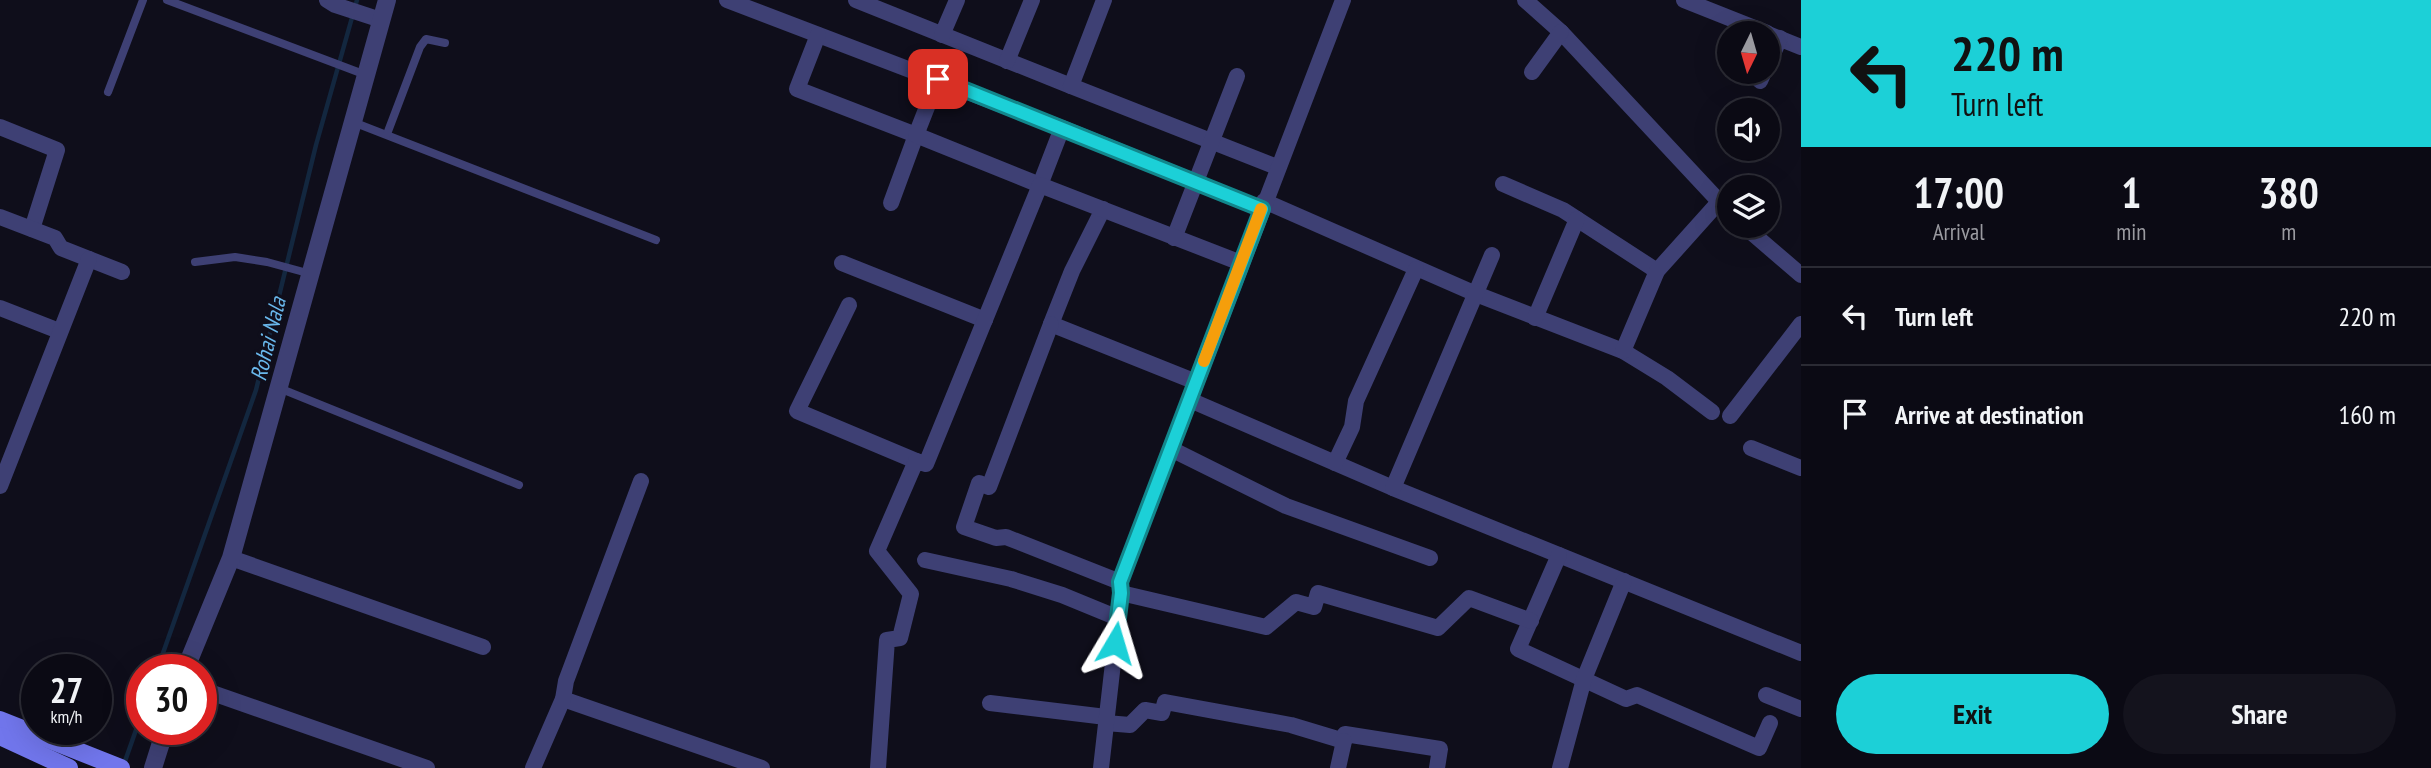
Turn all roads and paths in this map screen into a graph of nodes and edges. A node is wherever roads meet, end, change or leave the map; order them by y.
1 (143, 0) edge
2 (167, 0) edge
3 (387, 0) edge
4 (727, 0) edge
5 (856, 0) edge
6 (957, 0) edge
7 (1032, 0) edge
8 (1104, 0) edge
9 (1343, 0) edge
10 (1525, 0) edge
11 (1684, 0) edge
12 (331, 3) edge
13 (884, 5) edge
14 (763, 7) edge
15 (374, 19) junction
16 (1736, 21) edge
17 (1561, 32) junction
18 (818, 35) junction
19 (942, 35) junction
20 (1780, 39) edge
21 (445, 43) dead end
22 (1801, 47) edge
23 (1007, 61) junction
24 (1532, 72) dead end
25 (363, 73) junction
26 (1237, 76) dead end
27 (938, 79) junction
28 (1071, 86) junction
29 (108, 92) dead end
30 (353, 122) junction
31 (0, 127) edge
32 (1062, 128) junction
33 (387, 134) junction
34 (916, 135) junction
35 (1212, 141) junction
36 (1277, 167) junction
37 (1196, 182) junction
38 (1040, 184) junction
39 (1503, 184) dead end
40 (1717, 201) edge
41 (891, 203) dead end
42 (1263, 205) junction
43 (1102, 209) junction
44 (1717, 213) edge
45 (0, 217) edge
46 (1577, 219) junction
47 (32, 229) junction
48 (1174, 238) junction
49 (1758, 238) edge
50 (656, 240) dead end
51 (1492, 256) dead end
52 (89, 259) junction
53 (195, 262) dead end
54 (842, 263) dead end
55 (1241, 264) junction
56 (1416, 269) junction
57 (1657, 271) junction
58 (122, 272) dead end
59 (307, 273) junction
60 (1801, 275) edge
61 (1476, 294) junction
62 (849, 305) dead end
63 (0, 308) edge
64 (1535, 318) junction
65 (985, 320) junction
66 (1051, 324) junction
67 (59, 331) junction
68 (1798, 332) edge
69 (1623, 351) junction
70 (1196, 382) junction
71 (279, 388) junction
72 (1190, 400) junction
73 (1712, 412) dead end
74 (1730, 416) dead end
75 (1751, 448) dead end
76 (1171, 449) junction
77 (916, 461) junction
78 (1335, 463) junction
79 (1801, 468) edge
80 (641, 481) dead end
81 (519, 485) dead end
82 (0, 486) edge
83 (1393, 488) junction
84 (1559, 555) junction
85 (231, 558) junction
86 (1430, 558) dead end
87 (925, 560) dead end
88 (1624, 581) junction
89 (1120, 587) junction
90 (1118, 618) junction
91 (1531, 621) junction
92 (483, 647) dead end
93 (1801, 653) edge
94 (192, 654) edge
95 (1584, 679) junction
96 (217, 695) edge
97 (1766, 695) dead end
98 (563, 699) junction
99 (990, 703) dead end
100 (1801, 709) edge
101 (0, 720) edge
102 (1106, 720) junction
103 (1770, 723) dead end
104 (0, 736) edge
105 (1344, 741) junction
106 (160, 745) edge
107 (49, 749) junction
108 (69, 768) edge
109 (121, 768) edge
110 (153, 768) edge
111 (427, 768) edge
112 (533, 768) edge
113 (762, 768) edge
114 (878, 768) edge
115 (1101, 768) edge
116 (1338, 768) edge
117 (1437, 768) edge
118 (1560, 768) edge

1 - 29 lane
2 - 25 lane
3 - 15 street
4 - 14 street
5 - 13 street
6 - 19 street
7 - 23 street
8 - 28 street
9 - 36 street
10 - 17 street
11 - 16 street
12 - 15 street
13 - 19 street
14 - 18 street
15 - 25 street
17 - 24 street
17 - 40 street
18 - 27 street
18 - 34 street
19 - 23 street
20 - 22 street
21 - 33 lane
23 - 28 street
25 - 30 street
26 - 35 street
27 - 32 street
27 - 34 street
28 - 35 street
30 - 33 lane
30 - 59 street
31 - 47 street
32 - 37 street
32 - 38 street
33 - 50 lane
34 - 38 street
34 - 41 street
35 - 36 street
35 - 37 street
36 - 42 street
37 - 42 street
37 - 48 street
38 - 43 street
38 - 65 street
39 - 46 street
42 - 55 street
42 - 56 street
43 - 48 street
43 - 66 street
44 - 57 street
45 - 47 street
46 - 57 street
46 - 64 street
47 - 52 street
48 - 55 street
49 - 60 street
51 - 61 street
52 - 58 street
52 - 67 street
53 - 59 lane
54 - 65 street
55 - 70 street
56 - 61 street
56 - 78 street
57 - 69 street
59 - 71 street
61 - 64 street
61 - 83 street
62 - 77 street
63 - 67 street
64 - 69 street
65 - 77 street
66 - 70 street
66 - 89 street
67 - 82 street
68 - 74 street
69 - 73 street
70 - 72 street
71 - 81 lane
71 - 85 street
72 - 76 street
72 - 78 street
75 - 79 street
76 - 86 street
76 - 89 street
77 - 114 street
78 - 83 street
80 - 98 street
83 - 84 street
84 - 88 street
84 - 91 street
85 - 92 street
85 - 94 street
87 - 90 street
88 - 93 street
88 - 95 street
89 - 90 street
89 - 91 street
90 - 102 street
91 - 95 street
95 - 103 street
95 - 118 street
96 - 111 street
97 - 100 street
98 - 112 street
98 - 113 street
99 - 102 street
101 - 107 main road
102 - 105 street
102 - 115 street
104 - 107 main road
105 - 116 street
105 - 117 street
106 - 110 street
107 - 108 main road
107 - 109 main road

